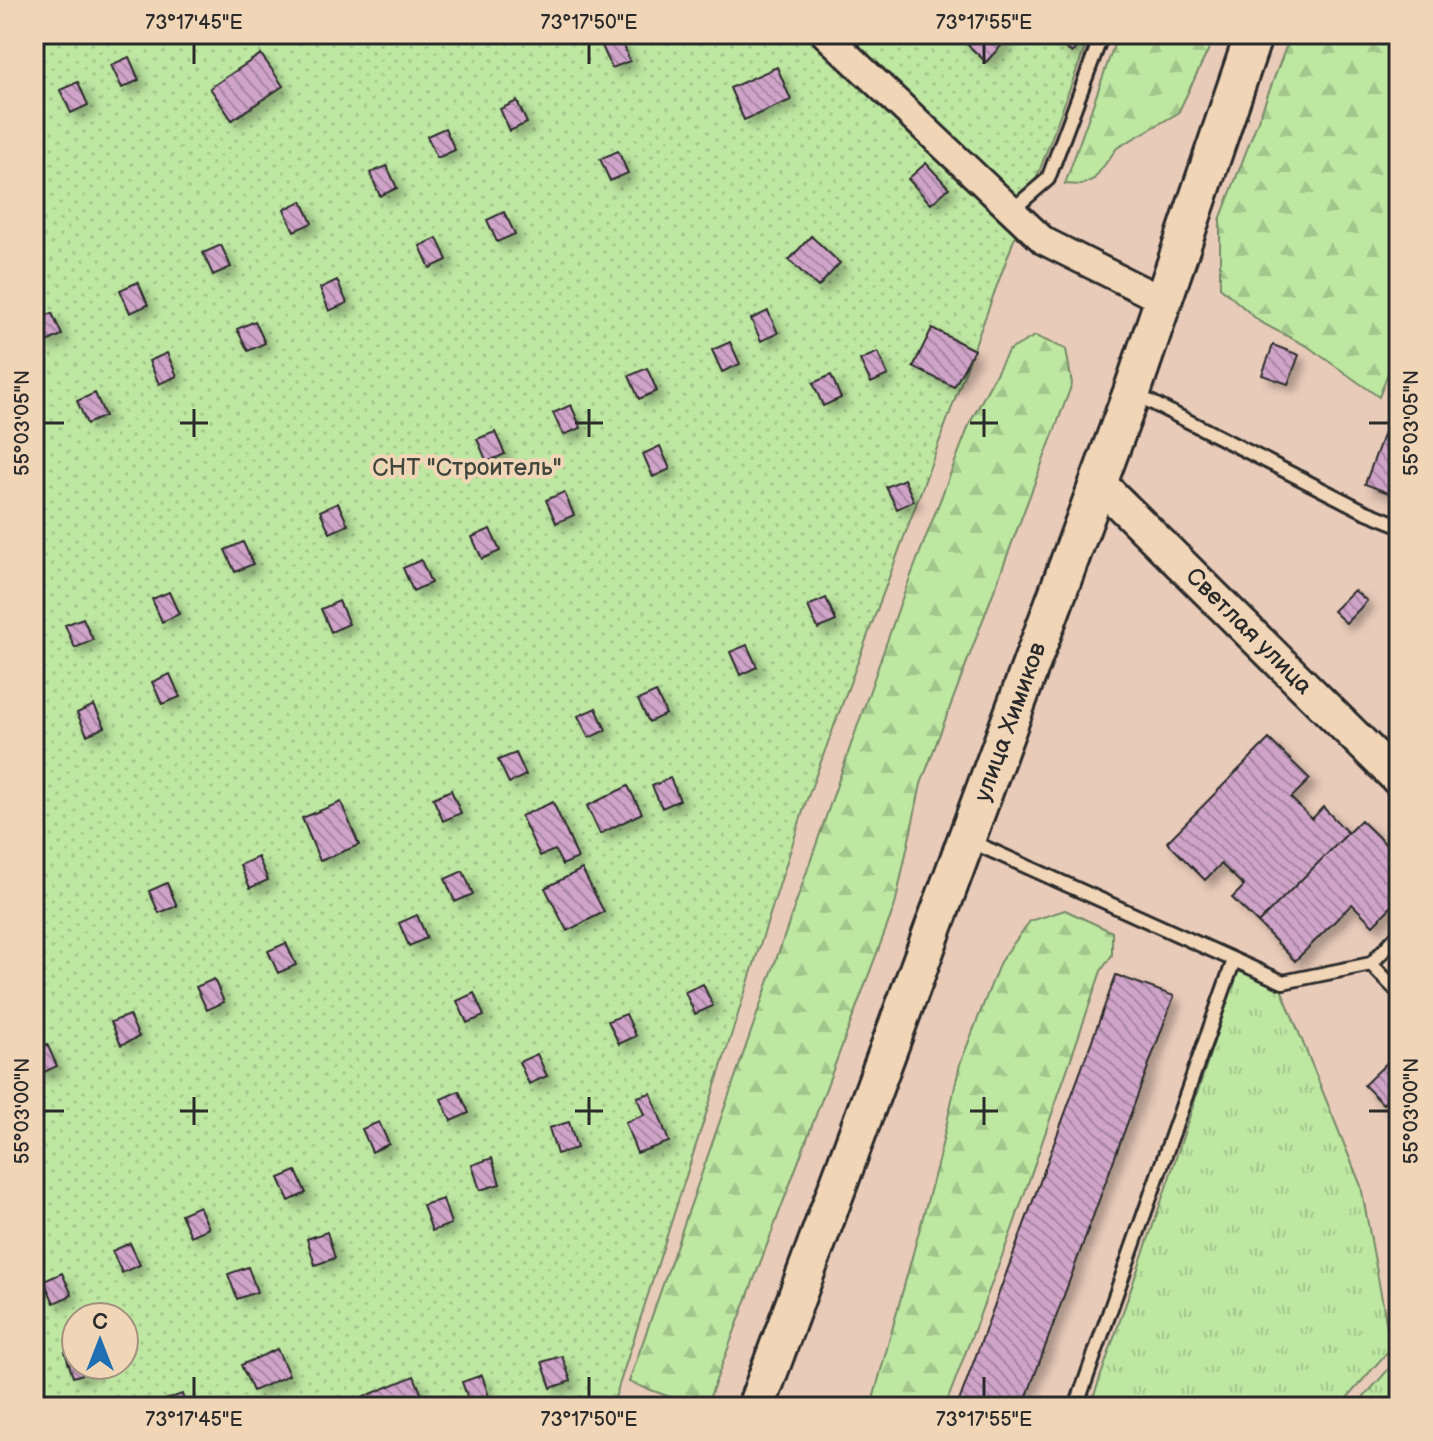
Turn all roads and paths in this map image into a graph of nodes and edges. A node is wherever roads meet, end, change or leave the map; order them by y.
1 (825, 34) edge
2 (1102, 34) edge
3 (1254, 34) edge
4 (1011, 211) junction
5 (1164, 301) junction
6 (1132, 392) junction
7 (1099, 483) junction
8 (1399, 525) edge
9 (1399, 780) edge
10 (967, 840) junction
11 (1399, 934) edge
12 (1234, 960) junction
13 (1371, 964) junction
14 (1399, 993) edge
15 (756, 1407) edge
16 (1076, 1407) edge

1 - 4 street
2 - 4 lane
3 - 5 main road, улица Химиков
4 - 5 street
5 - 6 main road, улица Химиков
6 - 7 main road, улица Химиков
6 - 8 lane
7 - 9 street, Светлая улица
7 - 10 main road, улица Химиков
10 - 12 lane
10 - 15 main road, улица Химиков
11 - 13 lane
12 - 13 lane
12 - 16 lane
13 - 14 lane

